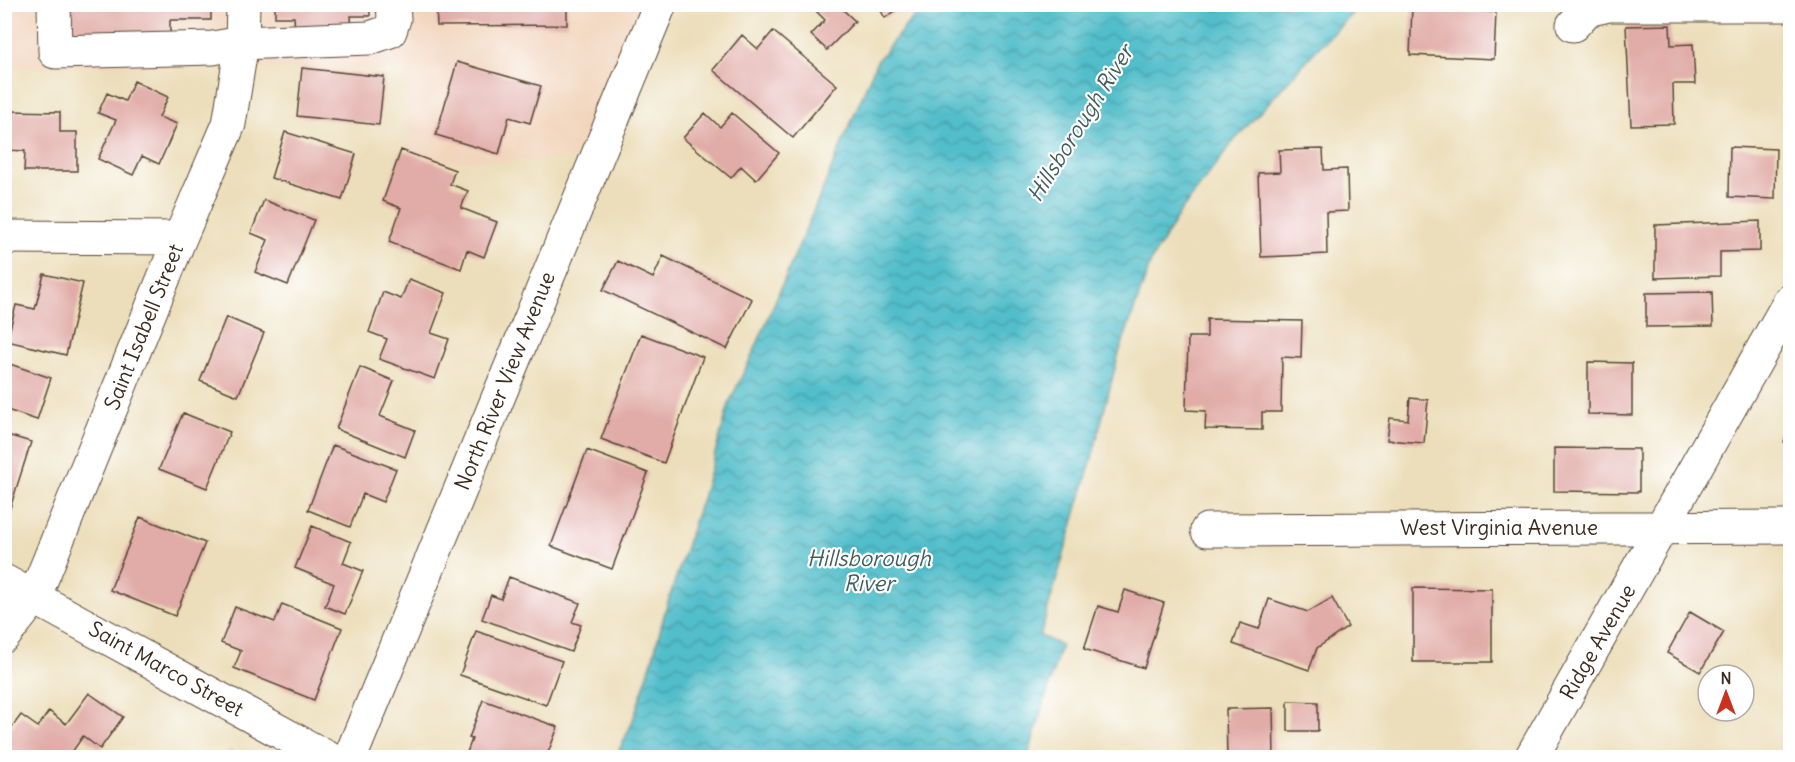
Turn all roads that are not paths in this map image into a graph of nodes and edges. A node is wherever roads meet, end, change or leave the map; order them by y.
1 (54, 4) edge
2 (243, 4) edge
3 (660, 4) edge
4 (1791, 5) edge
5 (392, 18) edge
6 (1573, 25) dead end
7 (242, 43) junction
8 (4, 237) edge
9 (180, 238) junction
10 (1791, 301) edge
11 (1664, 526) junction
12 (1791, 527) edge
13 (1207, 530) dead end
14 (4, 581) edge
15 (34, 598) junction
16 (4, 636) edge
17 (328, 758) edge
18 (350, 758) edge
19 (1532, 758) edge

1 - 7 street
2 - 7 street, Saint Isabell Street
3 - 18 street, North River View Avenue
4 - 6 street
5 - 7 street
7 - 9 street, Saint Isabell Street
8 - 9 street
9 - 15 street, Saint Isabell Street
10 - 11 street, Ridge Avenue
11 - 12 street, West Virginia Avenue
11 - 13 street, West Virginia Avenue
11 - 19 street, Ridge Avenue
14 - 15 street, Saint Marco Street
15 - 16 street, Saint Isabell Street
15 - 17 street, Saint Marco Street

